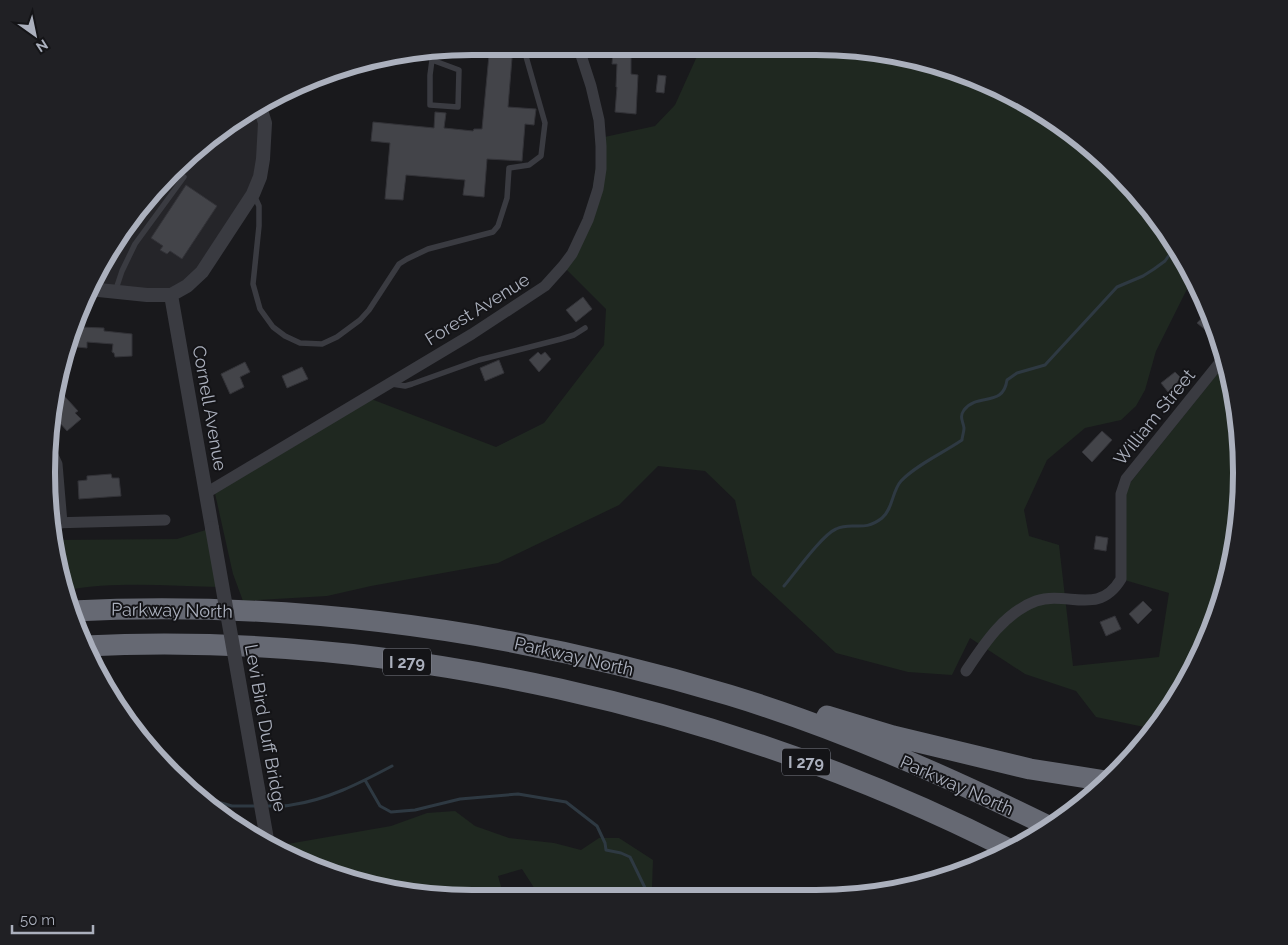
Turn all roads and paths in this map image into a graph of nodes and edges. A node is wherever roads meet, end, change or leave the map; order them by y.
1 (525, 55) edge
2 (581, 55) edge
3 (432, 60) joint
4 (262, 112) edge
5 (184, 177) dead end
6 (253, 194) junction
7 (97, 290) edge
8 (115, 292) junction
9 (171, 295) junction
10 (585, 328) dead end
11 (1219, 364) edge
12 (388, 384) junction
13 (55, 461) edge
14 (206, 493) junction
15 (56, 503) edge
16 (165, 520) dead end
17 (59, 523) edge
18 (212, 528) joint
19 (79, 611) edge
20 (93, 646) edge
21 (540, 648) junction
22 (966, 671) dead end
23 (1098, 780) edge
24 (889, 794) junction
25 (1042, 823) edge
26 (266, 835) edge
27 (1002, 846) edge
28 (991, 851) edge

1 - 6 lane
2 - 12 street, Forest Avenue
3 - 3 lane
4 - 6 street
5 - 8 lane
6 - 9 street
7 - 8 street
8 - 9 street
9 - 14 street, Cornell Avenue
10 - 12 lane
11 - 22 street, William Street
12 - 14 street, Forest Avenue
13 - 15 street
14 - 18 street, Cornell Avenue
16 - 17 street
18 - 26 street, Levi Bird Duff Bridge, bridge
19 - 21 highway, Parkway North / I 279
20 - 24 highway, Parkway North / I 279
21 - 23 highway
21 - 25 highway, Parkway North / I 279
24 - 27 highway, Parkway North / I 279
24 - 28 highway

